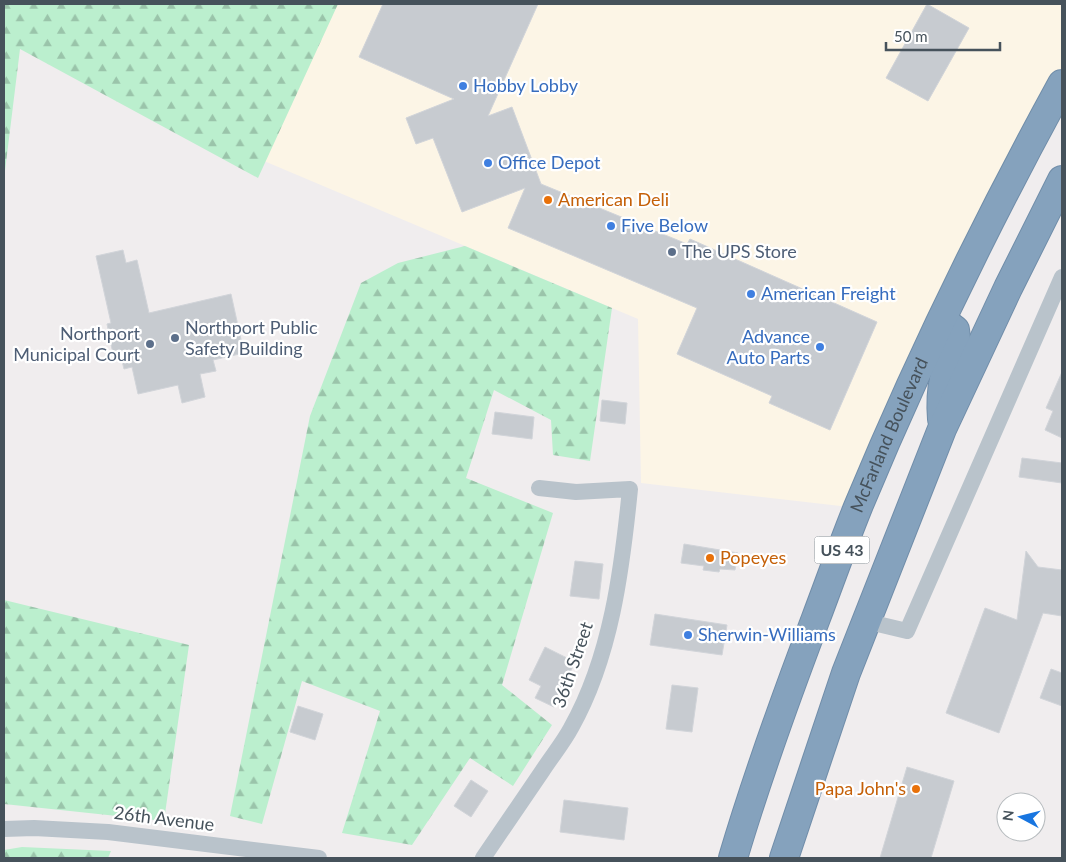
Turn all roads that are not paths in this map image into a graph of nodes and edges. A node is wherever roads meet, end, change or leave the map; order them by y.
1 (1062, 84) edge
2 (1058, 197) edge
3 (1062, 277) edge
4 (942, 320) junction
5 (942, 429) junction
6 (539, 488) dead end
7 (865, 621) junction
8 (4, 829) edge
9 (319, 858) edge
10 (483, 858) edge
11 (733, 858) edge
12 (784, 858) edge

1 - 4 highway, McFarland Boulevard / US 43
2 - 5 highway, US 43
3 - 7 street
4 - 5 highway
4 - 11 highway, McFarland Boulevard / US 43
5 - 7 highway, US 43
6 - 10 street, 36th Street
7 - 12 highway, US 43
8 - 9 street, 26th Avenue

